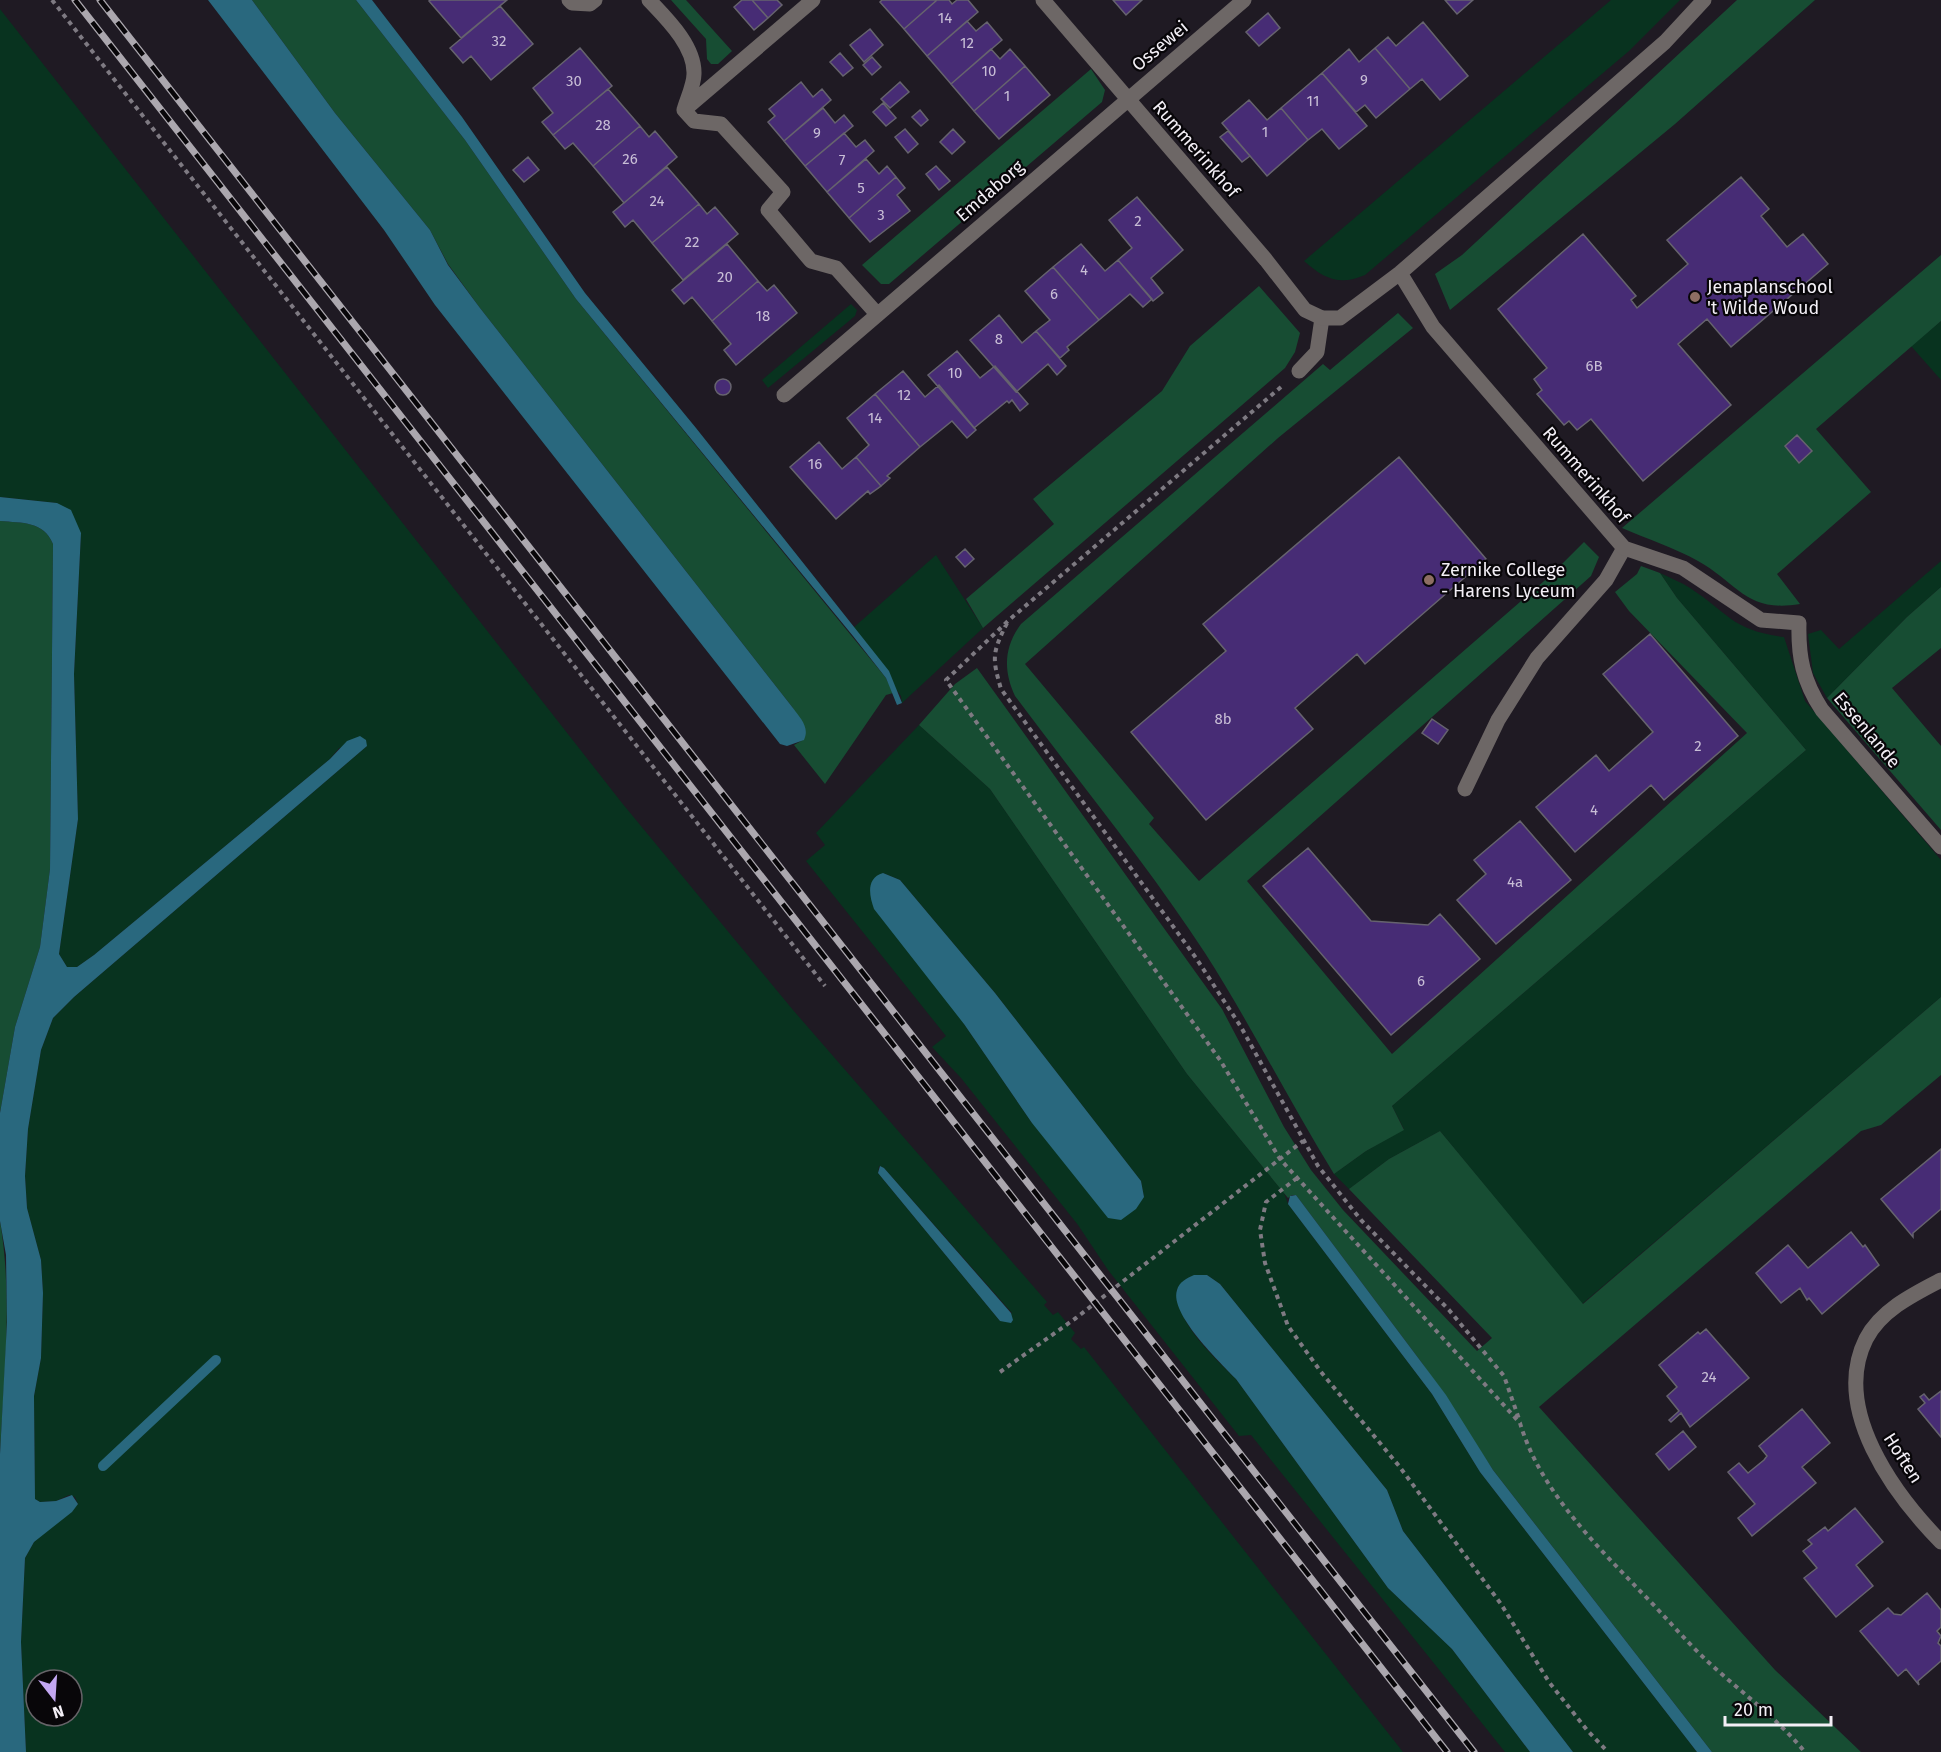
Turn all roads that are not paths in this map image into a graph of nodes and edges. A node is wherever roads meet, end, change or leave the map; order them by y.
1 (569, 0) edge
2 (595, 0) edge
3 (649, 0) edge
4 (813, 0) edge
5 (1043, 0) edge
6 (1244, 0) edge
7 (1704, 0) edge
8 (1127, 99) junction
9 (684, 110) junction
10 (1400, 273) junction
11 (877, 314) junction
12 (1322, 318) junction
13 (1299, 371) road end
14 (784, 395) dead end
15 (1624, 548) junction
16 (1799, 623) joint
17 (1466, 789) dead end
18 (1941, 847) edge
19 (1941, 1280) edge
20 (1941, 1542) edge

1 - 2 street
3 - 9 street
4 - 9 street
5 - 8 street, Rummerinkhof
6 - 8 street, Ossewei
7 - 10 street
8 - 11 street, Emdaborg
8 - 12 street, Rummerinkhof
9 - 11 street
10 - 12 street
10 - 15 street, Rummerinkhof
11 - 14 street, Emdaborg
12 - 13 street
15 - 16 street, Rummerinkhof
15 - 17 street
16 - 18 street, Essenlande
19 - 20 street, Hoften

